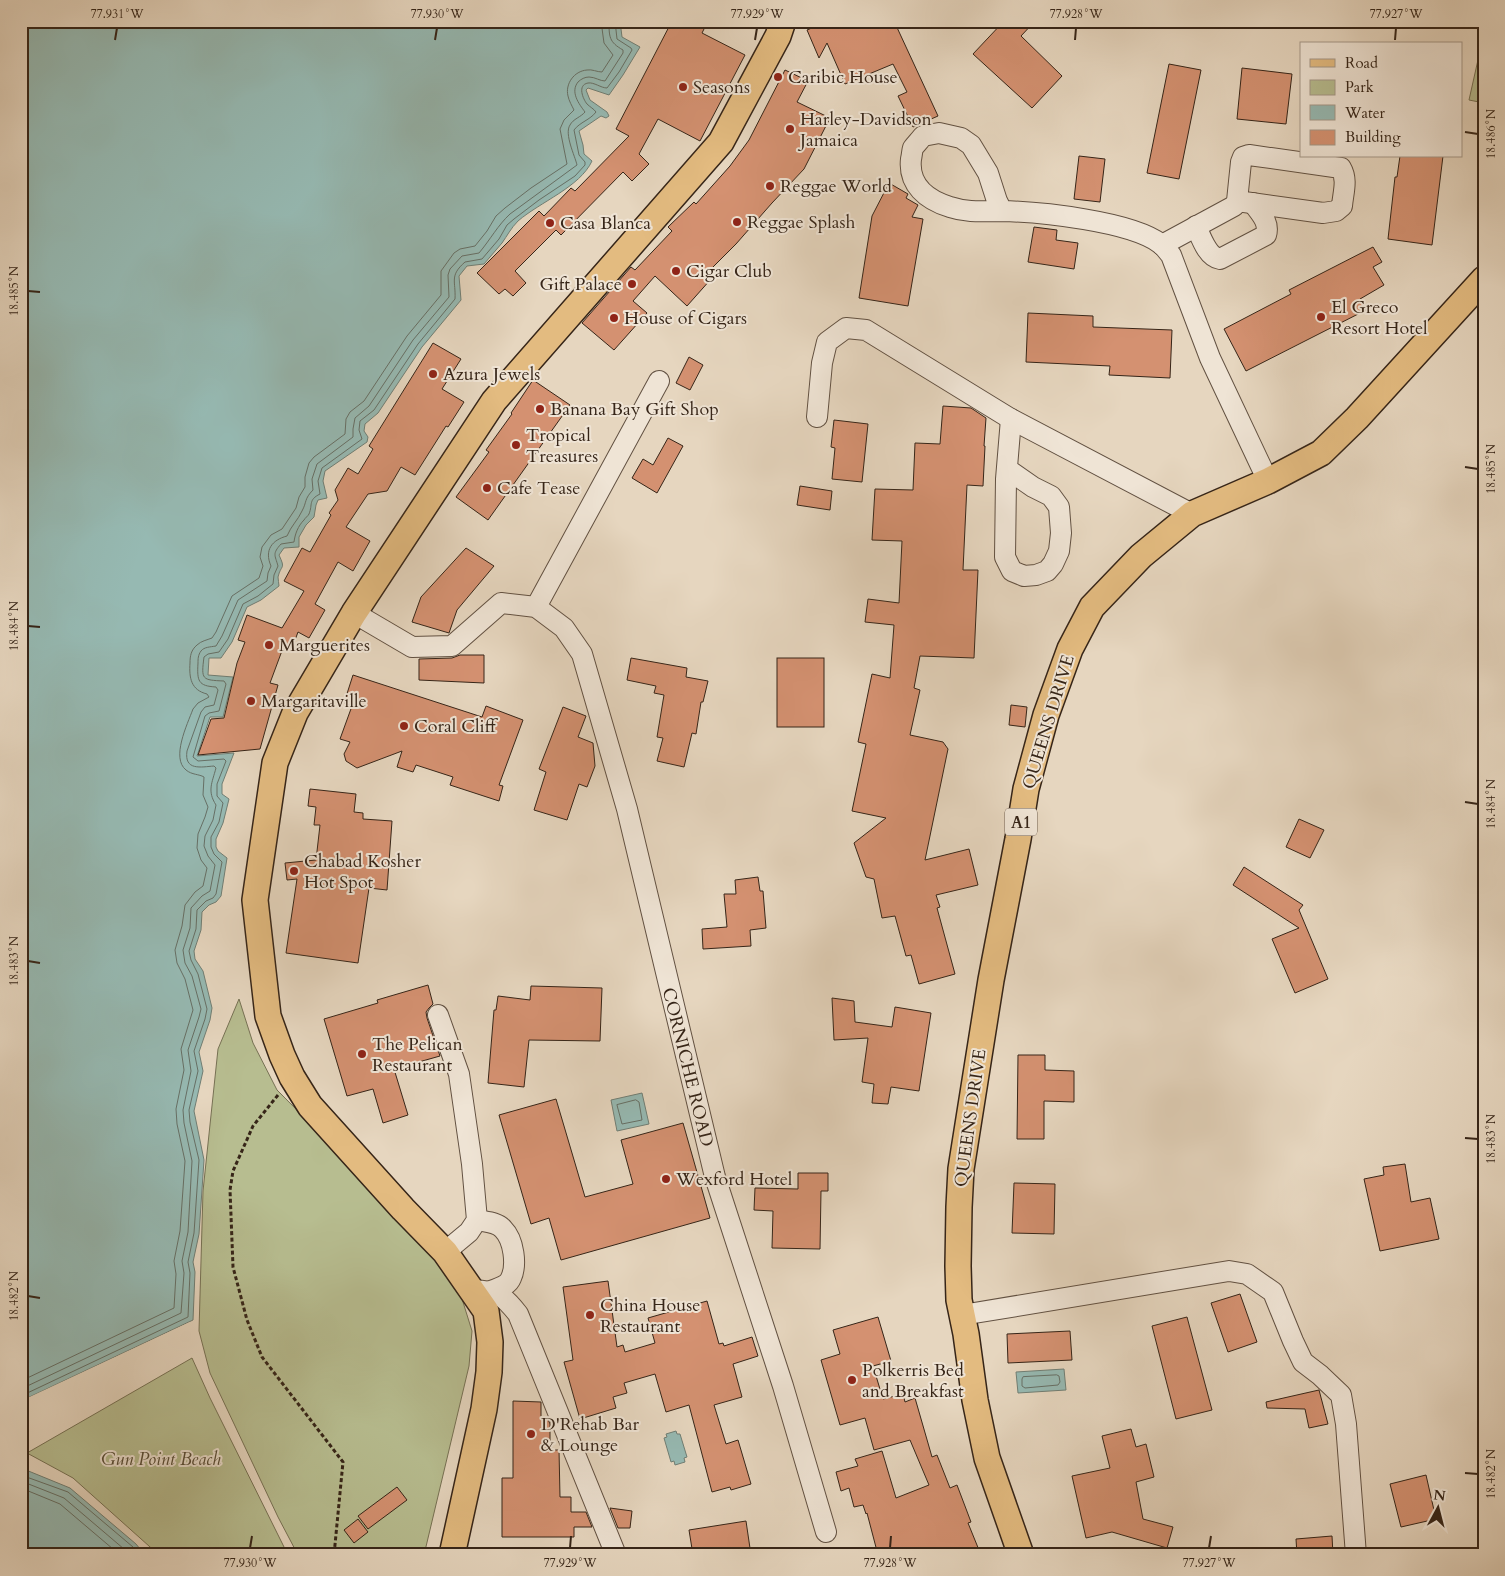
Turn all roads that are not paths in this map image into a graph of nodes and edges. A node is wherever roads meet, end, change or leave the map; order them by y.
1 (783, 21) edge
2 (1245, 202) junction
3 (1002, 211) junction
4 (1196, 226) junction
5 (1162, 245) junction
6 (1484, 279) edge
7 (660, 381) dead end
8 (816, 417) dead end
9 (1011, 419) junction
10 (1006, 468) junction
11 (1268, 481) junction
12 (1192, 514) junction
13 (536, 607) junction
14 (354, 613) junction
15 (438, 1015) dead end
16 (477, 1220) junction
17 (445, 1252) junction
18 (482, 1291) junction
19 (962, 1315) junction
20 (826, 1532) dead end
21 (452, 1555) edge
22 (616, 1555) edge
23 (1021, 1555) edge
24 (1356, 1555) edge

1 - 14 main road
2 - 2 street
2 - 4 street
2 - 4 street
3 - 3 street
3 - 5 street
4 - 5 street
5 - 11 street
6 - 11 main road, QUEENS DRIVE / A1
7 - 13 street
8 - 9 street
9 - 10 street
9 - 12 street
10 - 10 street
11 - 12 main road, QUEENS DRIVE / A1
12 - 19 main road, QUEENS DRIVE / A1
13 - 14 street
13 - 20 street, CORNICHE ROAD
14 - 17 main road
15 - 16 street
16 - 17 street
16 - 18 street
17 - 18 main road
18 - 21 main road
18 - 22 street
19 - 23 main road, QUEENS DRIVE / A1
19 - 24 street

